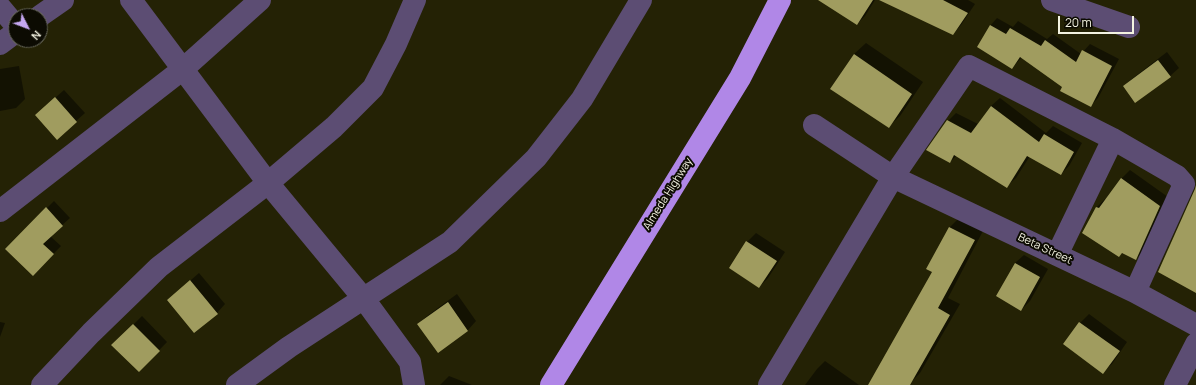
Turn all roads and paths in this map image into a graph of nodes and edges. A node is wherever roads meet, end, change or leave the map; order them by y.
1 (63, 0) edge
2 (130, 0) edge
3 (260, 0) edge
4 (415, 0) edge
5 (641, 0) edge
6 (780, 0) edge
7 (1052, 0) edge
8 (0, 7) edge
9 (48, 10) edge
10 (8, 16) edge
11 (1129, 27) dead end
12 (183, 69) junction
13 (814, 125) dead end
14 (1113, 139) junction
15 (893, 177) junction
16 (268, 183) junction
17 (0, 212) edge
18 (1057, 255) junction
19 (1135, 292) junction
20 (364, 298) junction
21 (1196, 325) edge
22 (1196, 344) edge
23 (42, 385) edge
24 (238, 385) edge
25 (414, 385) edge
26 (551, 385) edge
27 (769, 385) edge
28 (1175, 385) edge

1 - 9 street
2 - 12 street
3 - 12 street
4 - 16 street
5 - 20 street
6 - 26 highway, Almeda Highway
7 - 11 street
8 - 10 street
12 - 16 street
12 - 17 street
13 - 15 street, Beta Street
14 - 15 street
14 - 18 street
14 - 19 street
15 - 18 street, Beta Street
15 - 27 street
16 - 20 street
16 - 23 street
18 - 19 street, Beta Street
19 - 21 street, Beta Street
20 - 24 street
20 - 25 street
22 - 28 street

